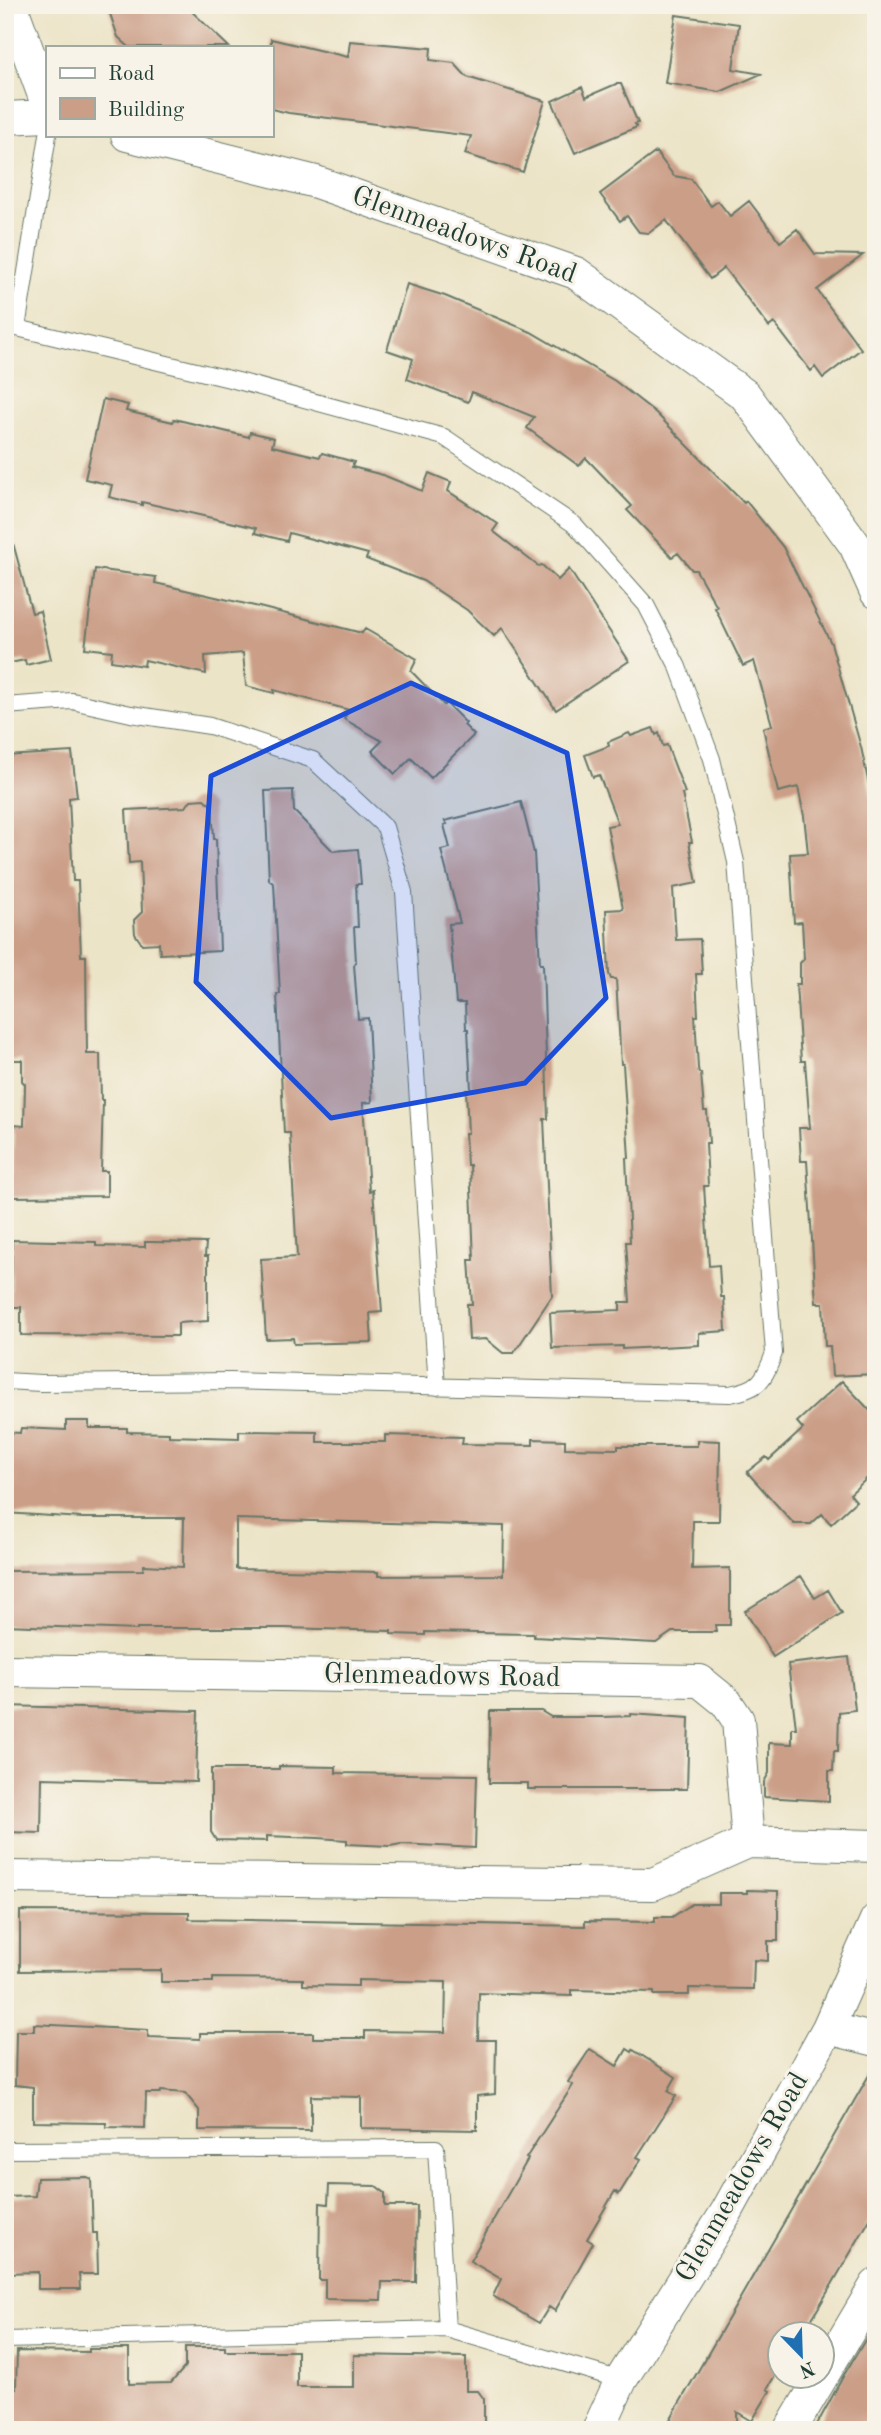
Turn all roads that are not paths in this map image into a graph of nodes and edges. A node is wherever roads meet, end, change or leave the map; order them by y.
1 (11, 5) edge
2 (46, 101) edge
3 (46, 116) edge
4 (5, 118) edge
5 (48, 136) edge
6 (131, 136) edge
7 (11, 328) edge
8 (876, 592) edge
9 (5, 706) edge
10 (5, 1381) edge
11 (437, 1387) junction
12 (5, 1671) edge
13 (748, 1842) junction
14 (876, 1846) edge
15 (5, 1877) edge
16 (876, 1920) edge
17 (828, 2028) junction
18 (876, 2040) edge
19 (5, 2150) edge
20 (876, 2285) edge
21 (447, 2329) junction
22 (5, 2340) edge
23 (621, 2380) junction
24 (792, 2427) dead end
25 (598, 2430) edge

1 - 2 street
3 - 4 street
5 - 7 lane
6 - 8 street, Glenmeadows Road
7 - 11 lane
9 - 11 lane
10 - 11 lane
12 - 13 street, Glenmeadows Road
13 - 14 street
13 - 15 street
16 - 17 street, Glenmeadows Road
17 - 18 street
17 - 23 street, Glenmeadows Road
19 - 21 lane
20 - 24 street
21 - 22 lane
21 - 23 lane
23 - 25 street, Glenmeadows Road

